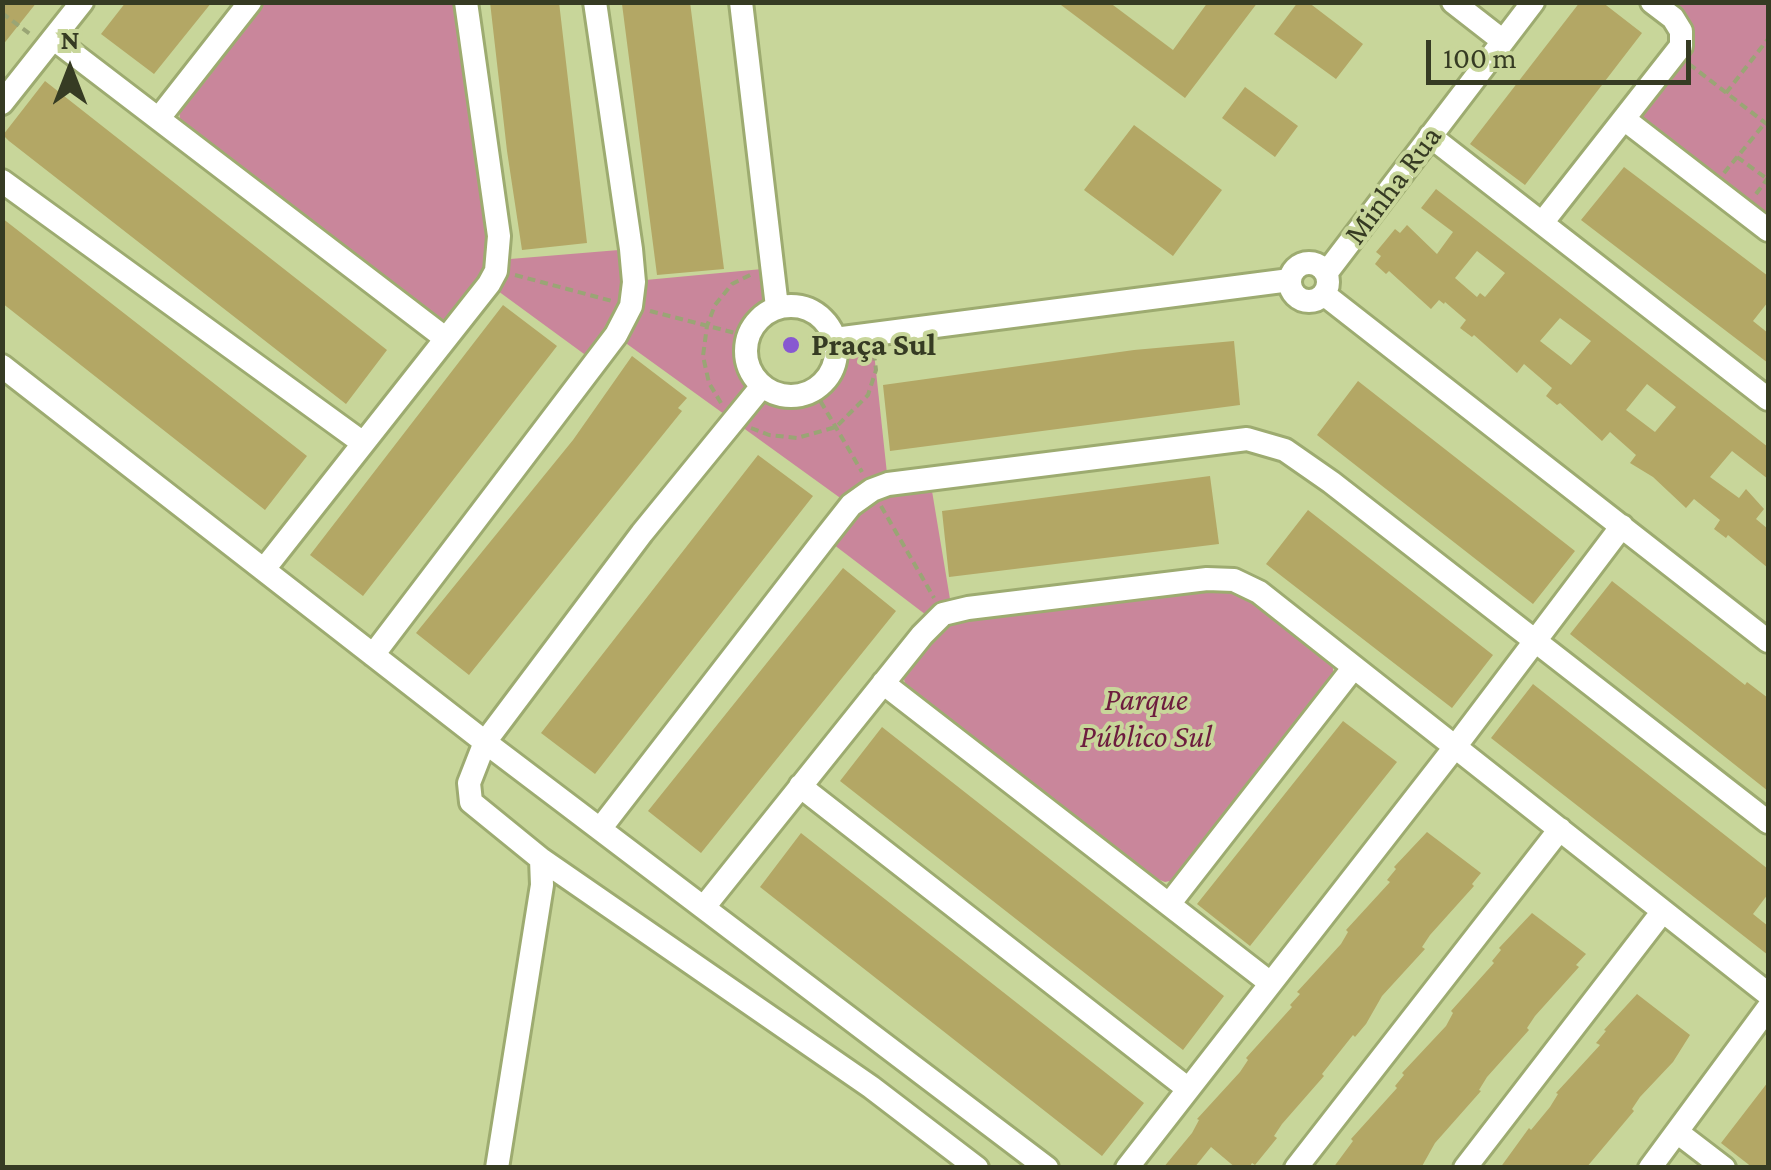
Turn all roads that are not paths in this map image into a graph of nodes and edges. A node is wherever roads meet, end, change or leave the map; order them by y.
1 (82, 2) edge
2 (250, 2) edge
3 (466, 2) edge
4 (595, 2) edge
5 (742, 2) edge
6 (1453, 2) edge
7 (1533, 2) edge
8 (1652, 2) edge
9 (1503, 41) junction
10 (51, 43) junction
11 (2, 103) edge
12 (159, 118) junction
13 (1624, 119) junction
14 (1430, 136) junction
15 (2, 181) edge
16 (1542, 223) junction
17 (1768, 230) edge
18 (1290, 280) junction
19 (1326, 284) junction
20 (777, 307) junction
21 (445, 338) junction
22 (835, 339) junction
23 (2, 366) edge
24 (762, 386) junction
25 (1768, 399) edge
26 (363, 443) junction
27 (1622, 526) junction
28 (265, 568) junction
29 (1536, 640) junction
30 (1768, 641) edge
31 (374, 654) junction
32 (1354, 666) junction
33 (883, 683) junction
34 (486, 742) junction
35 (1455, 746) junction
36 (800, 786) junction
37 (1768, 822) edge
38 (600, 829) junction
39 (1560, 829) junction
40 (542, 859) junction
41 (1170, 903) junction
42 (704, 907) junction
43 (1663, 911) junction
44 (1269, 982) junction
45 (1768, 994) edge
46 (1768, 1008) edge
47 (1187, 1088) junction
48 (1677, 1132) junction
49 (497, 1168) edge
50 (977, 1168) edge
51 (1048, 1168) edge
52 (1127, 1168) edge
53 (1296, 1168) edge
54 (1465, 1168) edge
55 (1650, 1168) edge
56 (1724, 1168) edge

1 - 10 street
2 - 12 street
3 - 21 street
4 - 31 street
5 - 20 street
6 - 9 street
7 - 9 street, Minha Rua
8 - 13 street
9 - 14 street, Minha Rua
10 - 11 street
10 - 12 street
12 - 21 street
13 - 16 street
13 - 17 street
14 - 16 street
14 - 19 street, Minha Rua
15 - 26 street
16 - 25 street
18 - 19 street
18 - 19 street
18 - 22 street
19 - 27 street
20 - 22 street
20 - 24 street
21 - 26 street
22 - 24 street
23 - 28 street
24 - 34 street
26 - 28 street
27 - 29 street
27 - 30 street
28 - 31 street
29 - 35 street
29 - 37 street
29 - 38 street
31 - 34 street
32 - 33 street
32 - 35 street
32 - 41 street
33 - 36 street
33 - 41 street
34 - 38 street
34 - 40 street
35 - 39 street
35 - 44 street
36 - 42 street
36 - 47 street
38 - 42 street
39 - 43 street
39 - 53 street
40 - 49 street
40 - 50 street
41 - 44 street
42 - 51 street
43 - 45 street
43 - 54 street
44 - 47 street
46 - 48 street
47 - 52 street
48 - 55 street
48 - 56 street

